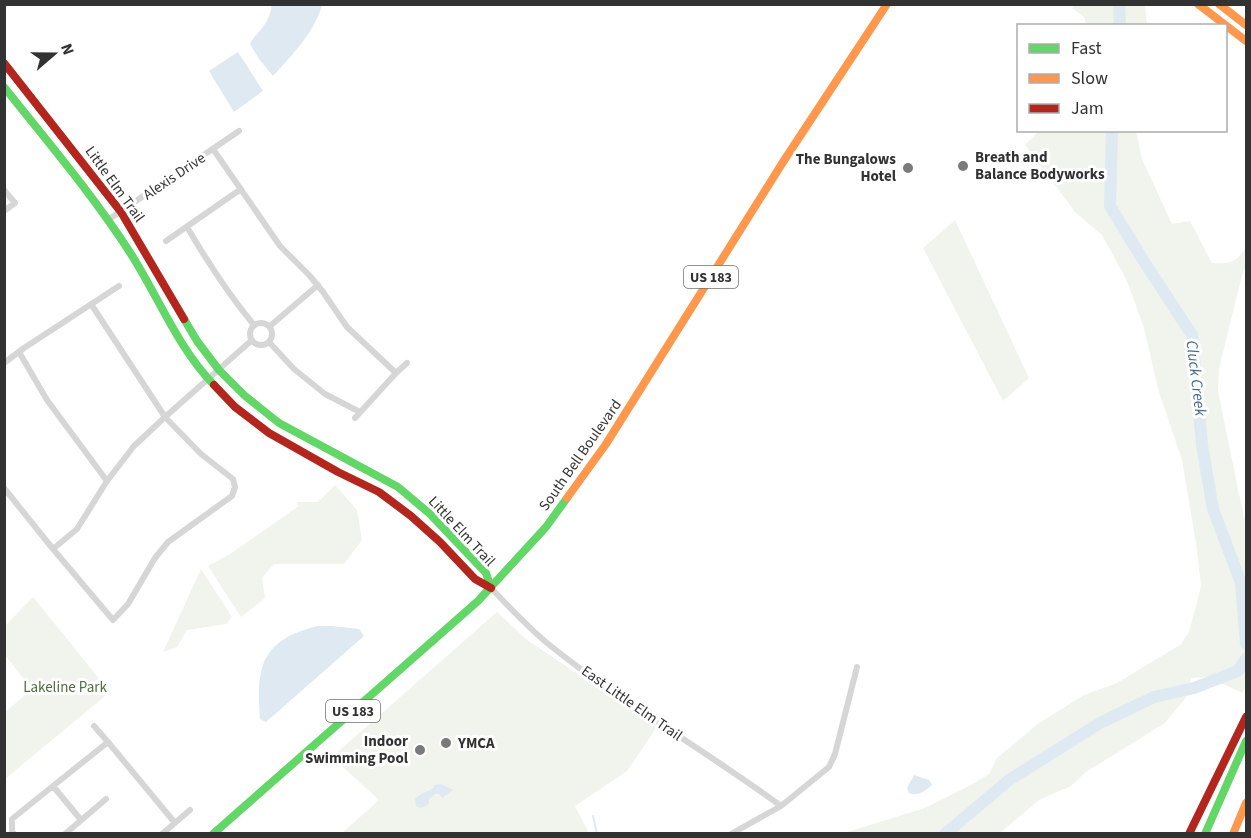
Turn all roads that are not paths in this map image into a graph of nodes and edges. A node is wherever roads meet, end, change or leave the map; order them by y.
1 (887, 4) edge
2 (1219, 4) edge
3 (1200, 5) edge
4 (1224, 24) edge
5 (1246, 25) edge
6 (1227, 26) edge
7 (1246, 41) edge
8 (4, 63) edge
9 (4, 87) edge
10 (239, 131) dead end
11 (213, 149) junction
12 (241, 189) junction
13 (4, 190) edge
14 (4, 211) edge
15 (121, 212) junction
16 (108, 220) junction
17 (187, 226) junction
18 (166, 241) dead end
19 (318, 285) junction
20 (119, 286) dead end
21 (91, 304) junction
22 (254, 325) junction
23 (270, 326) junction
24 (252, 340) junction
25 (269, 342) junction
26 (19, 352) junction
27 (4, 363) edge
28 (407, 363) dead end
29 (219, 370) junction
30 (396, 373) junction
31 (208, 379) junction
32 (360, 412) junction
33 (165, 417) junction
34 (355, 418) dead end
35 (107, 481) junction
36 (4, 488) edge
37 (52, 549) junction
38 (491, 588) junction
39 (857, 667) dead end
40 (1246, 717) edge
41 (94, 726) dead end
42 (1246, 741) edge
43 (108, 742) junction
44 (53, 786) junction
45 (106, 799) dead end
46 (1246, 803) edge
47 (781, 806) junction
48 (190, 810) dead end
49 (81, 820) junction
50 (175, 823) junction
51 (14, 834) edge
52 (65, 834) edge
53 (162, 834) edge
54 (213, 834) edge
55 (731, 834) edge
56 (1189, 834) edge
57 (1205, 834) edge
58 (1233, 834) edge

1 - 38 main road, South Bell Boulevard / US 183
2 - 5 main road
3 - 4 main road
6 - 7 main road
8 - 15 main road, Little Elm Trail
9 - 16 main road, Little Elm Trail
10 - 11 street, Alexis Drive
11 - 12 street
11 - 15 street, Alexis Drive
12 - 17 street
12 - 19 street
13 - 14 street
15 - 16 street, Alexis Drive
15 - 29 main road, Little Elm Trail
16 - 31 main road, Little Elm Trail
17 - 18 street
17 - 22 street
19 - 23 street
19 - 30 street
20 - 21 street
21 - 26 street
21 - 33 street
22 - 23 street
22 - 24 street
23 - 25 street
24 - 25 street
24 - 29 street
25 - 32 street
26 - 27 street
26 - 35 street
28 - 30 street
29 - 31 street
29 - 38 main road, Little Elm Trail
30 - 32 street
31 - 33 street
31 - 38 main road, Little Elm Trail
32 - 34 street
33 - 35 street
33 - 37 street
35 - 37 street
36 - 37 street
38 - 47 street, East Little Elm Trail
38 - 54 main road, South Bell Boulevard / US 183
39 - 47 street
40 - 56 main road
41 - 43 street
42 - 57 main road
43 - 44 street
43 - 50 street
44 - 49 street
44 - 51 street
45 - 49 street
46 - 58 main road
47 - 55 street
48 - 50 street
49 - 52 street
50 - 53 street

